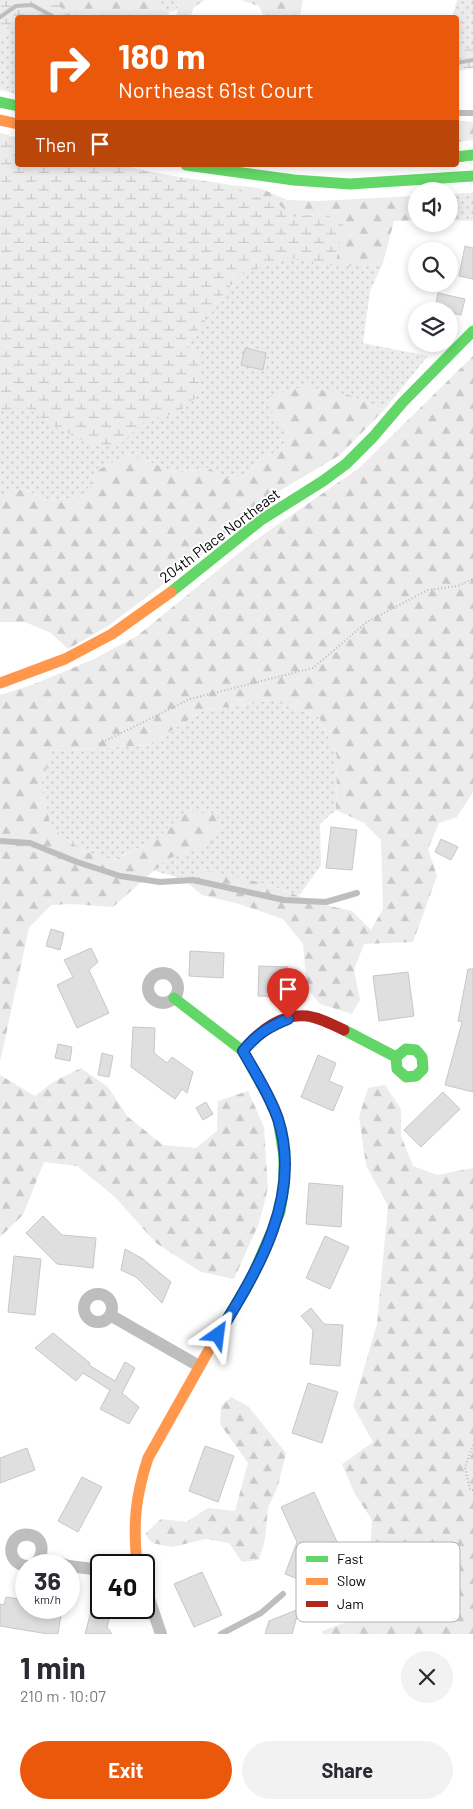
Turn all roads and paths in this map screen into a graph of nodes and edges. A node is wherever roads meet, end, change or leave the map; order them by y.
1 (0, 102) edge
2 (15, 105) edge
3 (459, 113) edge
4 (473, 113) edge
5 (0, 120) edge
6 (15, 123) edge
7 (473, 155) edge
8 (459, 157) edge
9 (200, 167) edge
10 (473, 176) edge
11 (473, 331) edge
12 (473, 579) edge
13 (0, 683) edge
14 (99, 744) dead end
15 (0, 841) edge
16 (357, 893) dead end
17 (174, 998) dead end
18 (243, 1051) junction
19 (396, 1057) dead end
20 (110, 1315) dead end
21 (199, 1366) junction
22 (473, 1446) edge
23 (473, 1490) edge
24 (40, 1554) edge
25 (136, 1554) edge
26 (15, 1561) edge
27 (283, 1594) dead end
28 (155, 1616) edge
29 (161, 1634) edge
30 (221, 1634) edge

1 - 2 street
3 - 4 lane
5 - 6 street
7 - 8 street
9 - 10 street
11 - 13 street, 204th Place Northeast
12 - 14 path
15 - 16 lane
17 - 18 street
18 - 19 street
18 - 21 street
20 - 21 street
21 - 25 street
22 - 23 path
24 - 26 street
27 - 30 lane
28 - 29 street

